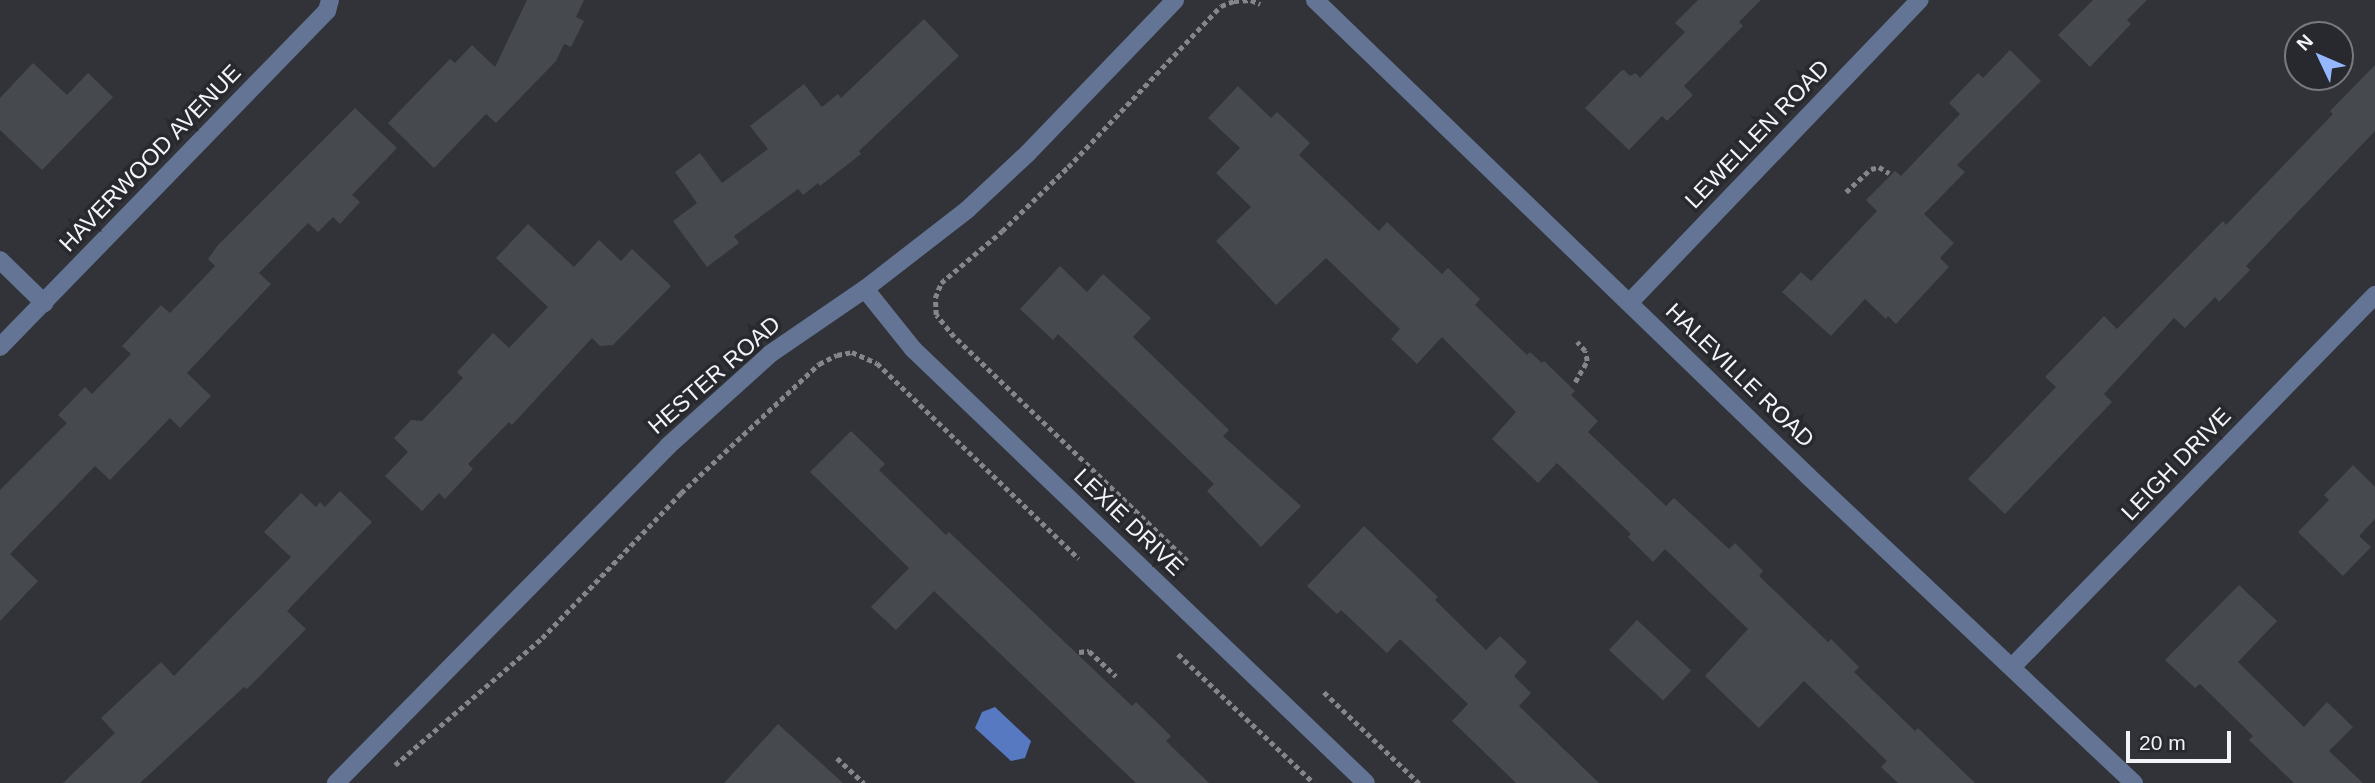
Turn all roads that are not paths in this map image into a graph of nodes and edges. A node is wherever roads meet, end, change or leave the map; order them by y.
1 (330, 0) edge
2 (1175, 0) edge
3 (1315, 0) edge
4 (1920, 0) edge
5 (0, 260) edge
6 (866, 289) junction
7 (2375, 295) edge
8 (44, 303) junction
9 (1629, 303) junction
10 (0, 347) edge
11 (2012, 667) junction
12 (336, 783) edge
13 (1366, 783) edge
14 (2134, 783) edge

1 - 8 street, HAVERWOOD AVENUE
2 - 6 street, HESTER ROAD
3 - 9 street, HALEVILLE ROAD
4 - 9 street, LEWELLEN ROAD
5 - 8 street
6 - 12 street, HESTER ROAD
6 - 13 street, LEXIE DRIVE
7 - 11 street, LEIGH DRIVE
8 - 10 street, HAVERWOOD AVENUE
9 - 11 street, HALEVILLE ROAD
11 - 14 street, HALEVILLE ROAD

